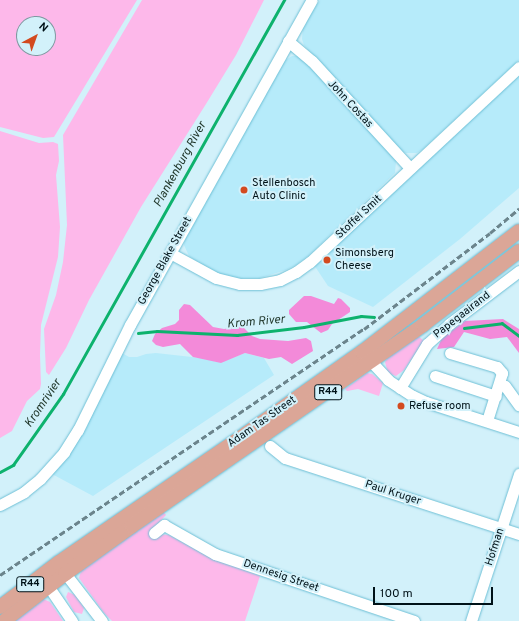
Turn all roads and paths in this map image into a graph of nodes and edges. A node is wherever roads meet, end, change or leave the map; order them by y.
1 (312, 0) edge
2 (288, 41) junction
3 (519, 67) edge
4 (410, 168) junction
5 (519, 231) edge
6 (519, 251) edge
7 (170, 253) junction
8 (519, 271) edge
9 (450, 353) dead end
10 (366, 357) junction
11 (435, 376) dead end
12 (500, 384) junction
13 (400, 388) junction
14 (495, 400) junction
15 (519, 404) edge
16 (487, 421) junction
17 (519, 432) edge
18 (270, 446) dead end
19 (519, 474) edge
20 (0, 505) edge
21 (501, 528) junction
22 (154, 533) dead end
23 (519, 534) edge
24 (61, 568) junction
25 (45, 581) junction
26 (0, 607) edge
27 (97, 620) edge
28 (4, 621) edge
29 (72, 621) edge
30 (414, 621) edge
31 (471, 621) edge

1 - 2 street, George Blake Street
2 - 4 street, John Costas
2 - 7 street, George Blake Street
3 - 4 street, Stoffel Smit
4 - 7 street, Stoffel Smit
5 - 10 main road, Adam Tas Street / R44
6 - 10 main road, Adam Tas Street / R44
7 - 20 street, George Blake Street
8 - 13 street, Papegaairand
9 - 12 street
10 - 13 street
10 - 24 main road, Adam Tas Street / R44
11 - 14 street
12 - 14 street
12 - 15 street
13 - 16 street
14 - 16 street
16 - 17 street
18 - 21 street, Paul Kruger
19 - 21 street, Hofman
21 - 23 street, Paul Kruger
21 - 31 street, Hofman
22 - 30 street, Dennesig Street
24 - 25 main road, Adam Tas Street / R44
24 - 27 street
25 - 26 main road, Adam Tas Street / R44
25 - 28 main road, Adam Tas Street / R44
25 - 29 street

